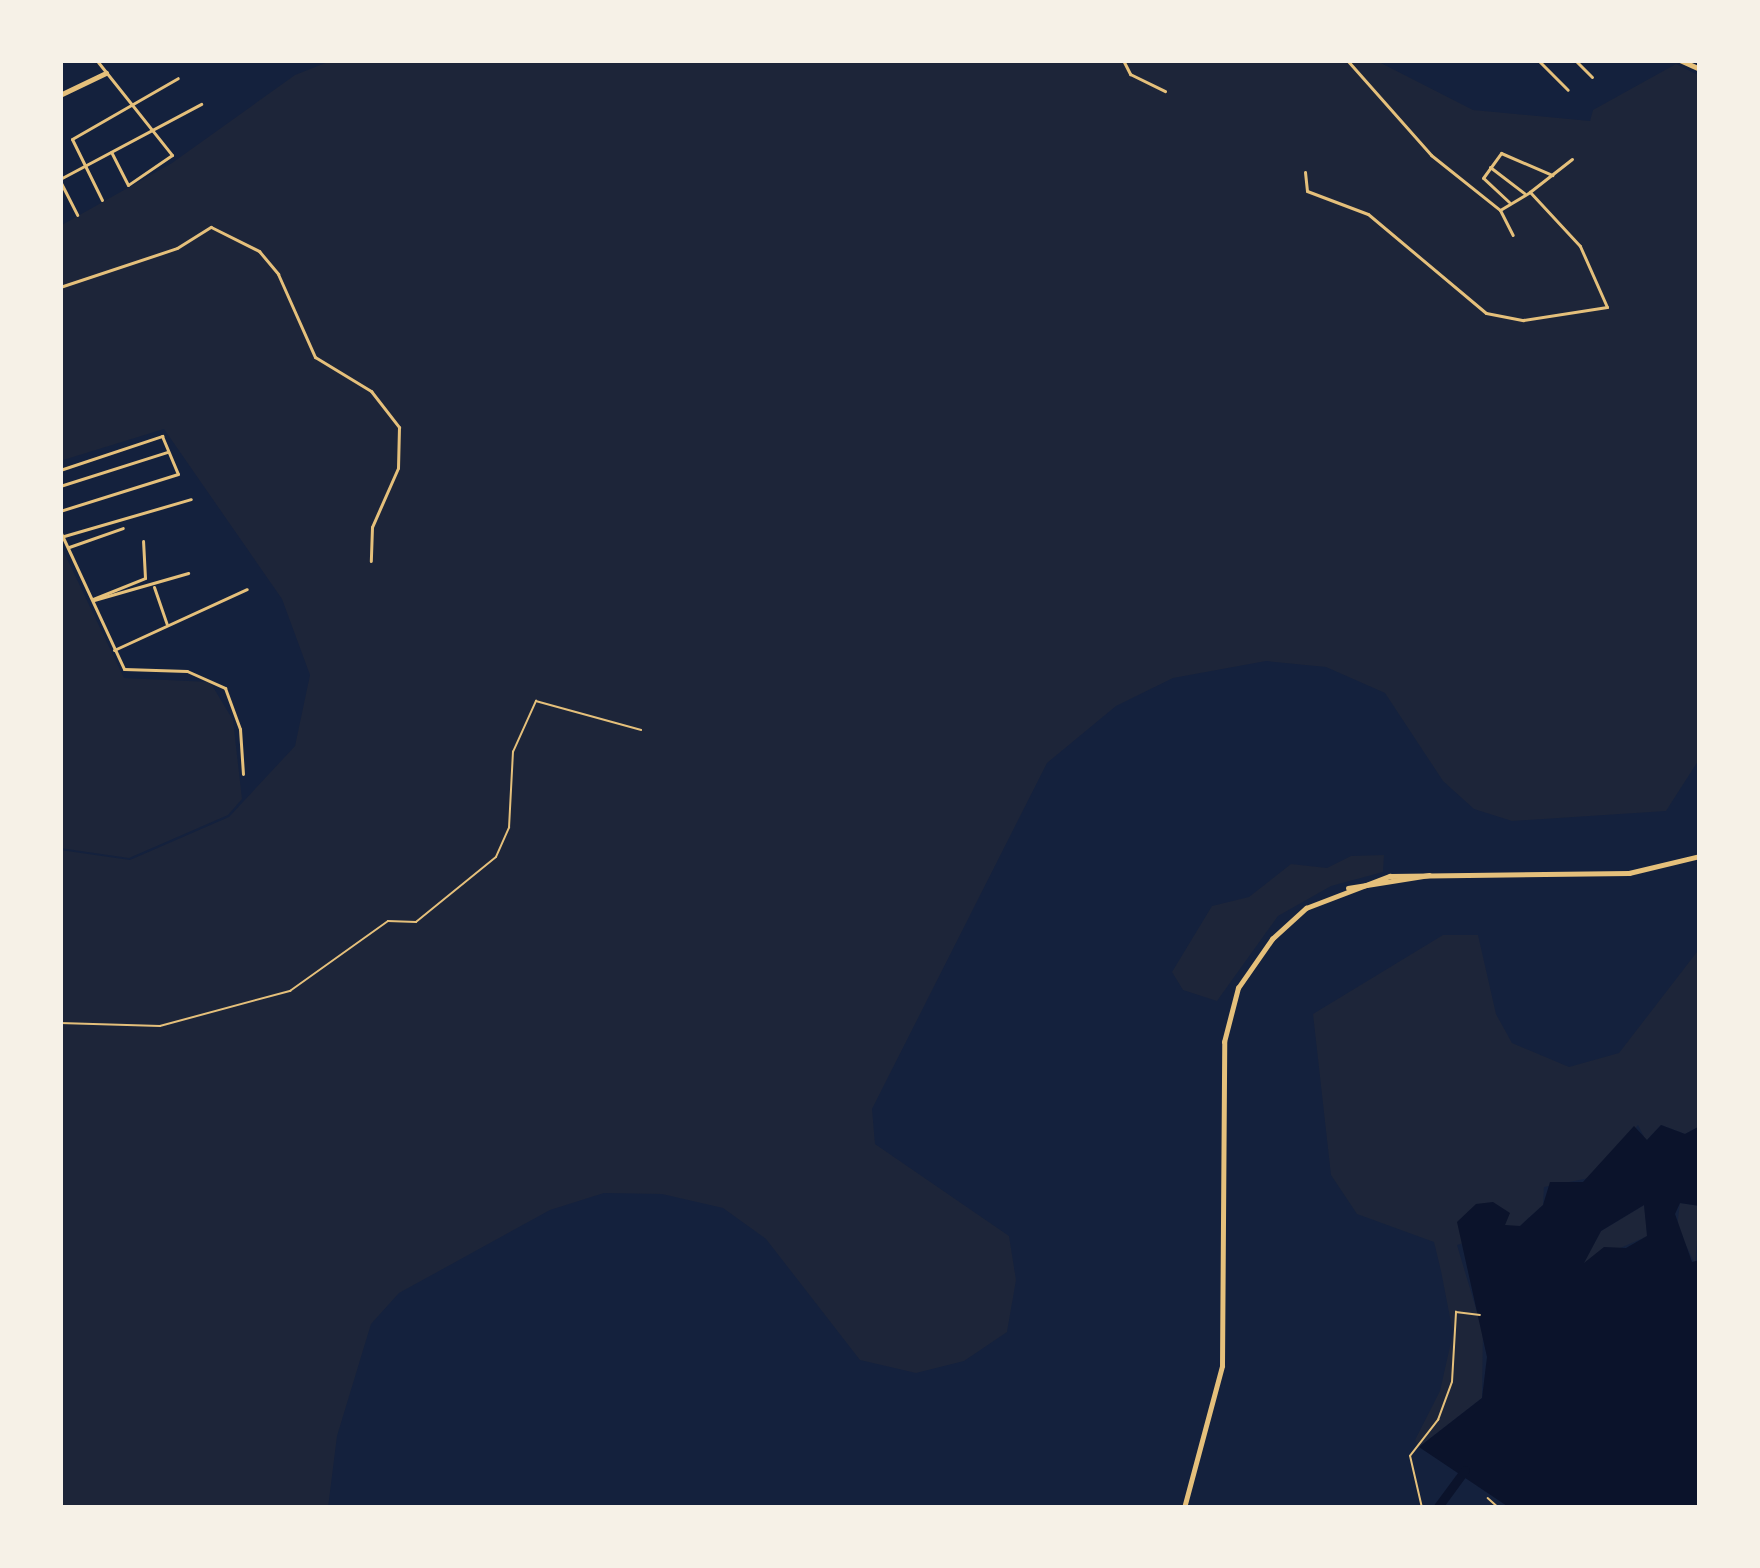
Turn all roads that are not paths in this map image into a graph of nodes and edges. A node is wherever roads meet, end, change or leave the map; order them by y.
1 (1123, 60) edge
2 (1347, 60) edge
3 (1538, 60) edge
4 (1575, 60) edge
5 (1680, 60) edge
6 (98, 62) edge
7 (1700, 69) edge
8 (106, 74) junction
9 (1592, 76) dead end
10 (178, 78) dead end
11 (1568, 90) dead end
12 (1165, 91) dead end
13 (60, 95) edge
14 (201, 104) dead end
15 (130, 106) junction
16 (153, 130) junction
17 (111, 152) junction
18 (1573, 159) dead end
19 (85, 166) junction
20 (1490, 166) junction
21 (1305, 172) dead end
22 (1552, 175) junction
23 (60, 180) edge
24 (1528, 193) junction
25 (102, 200) dead end
26 (1510, 204) junction
27 (1500, 210) junction
28 (76, 214) dead end
29 (1513, 235) dead end
30 (60, 287) edge
31 (170, 451) junction
32 (60, 470) edge
33 (60, 486) edge
34 (191, 499) dead end
35 (60, 511) edge
36 (123, 529) dead end
37 (61, 534) edge
38 (142, 542) dead end
39 (67, 548) junction
40 (371, 561) dead end
41 (188, 573) dead end
42 (154, 586) junction
43 (248, 589) dead end
44 (92, 600) junction
45 (168, 625) junction
46 (113, 650) junction
47 (243, 774) dead end
48 (1700, 856) edge
49 (1184, 1508) edge

1 - 12 street
2 - 27 street
3 - 11 street
4 - 9 street
5 - 7 main road
6 - 8 street
8 - 13 main road
8 - 15 street
10 - 15 street
14 - 16 street
15 - 16 street
15 - 19 street
16 - 17 street
16 - 17 street
17 - 19 street
18 - 22 street
19 - 23 street
19 - 25 street
20 - 22 street
20 - 24 street
20 - 26 street
21 - 24 street
22 - 24 street
23 - 28 street
24 - 26 street
26 - 27 street
27 - 29 street
30 - 40 street
31 - 32 street
31 - 33 street
31 - 35 street
34 - 37 street
36 - 39 street
37 - 39 street
38 - 44 street
39 - 44 street
41 - 42 street
42 - 44 street
42 - 45 street
43 - 45 street
44 - 46 street
45 - 46 street
46 - 47 street
48 - 49 main road

